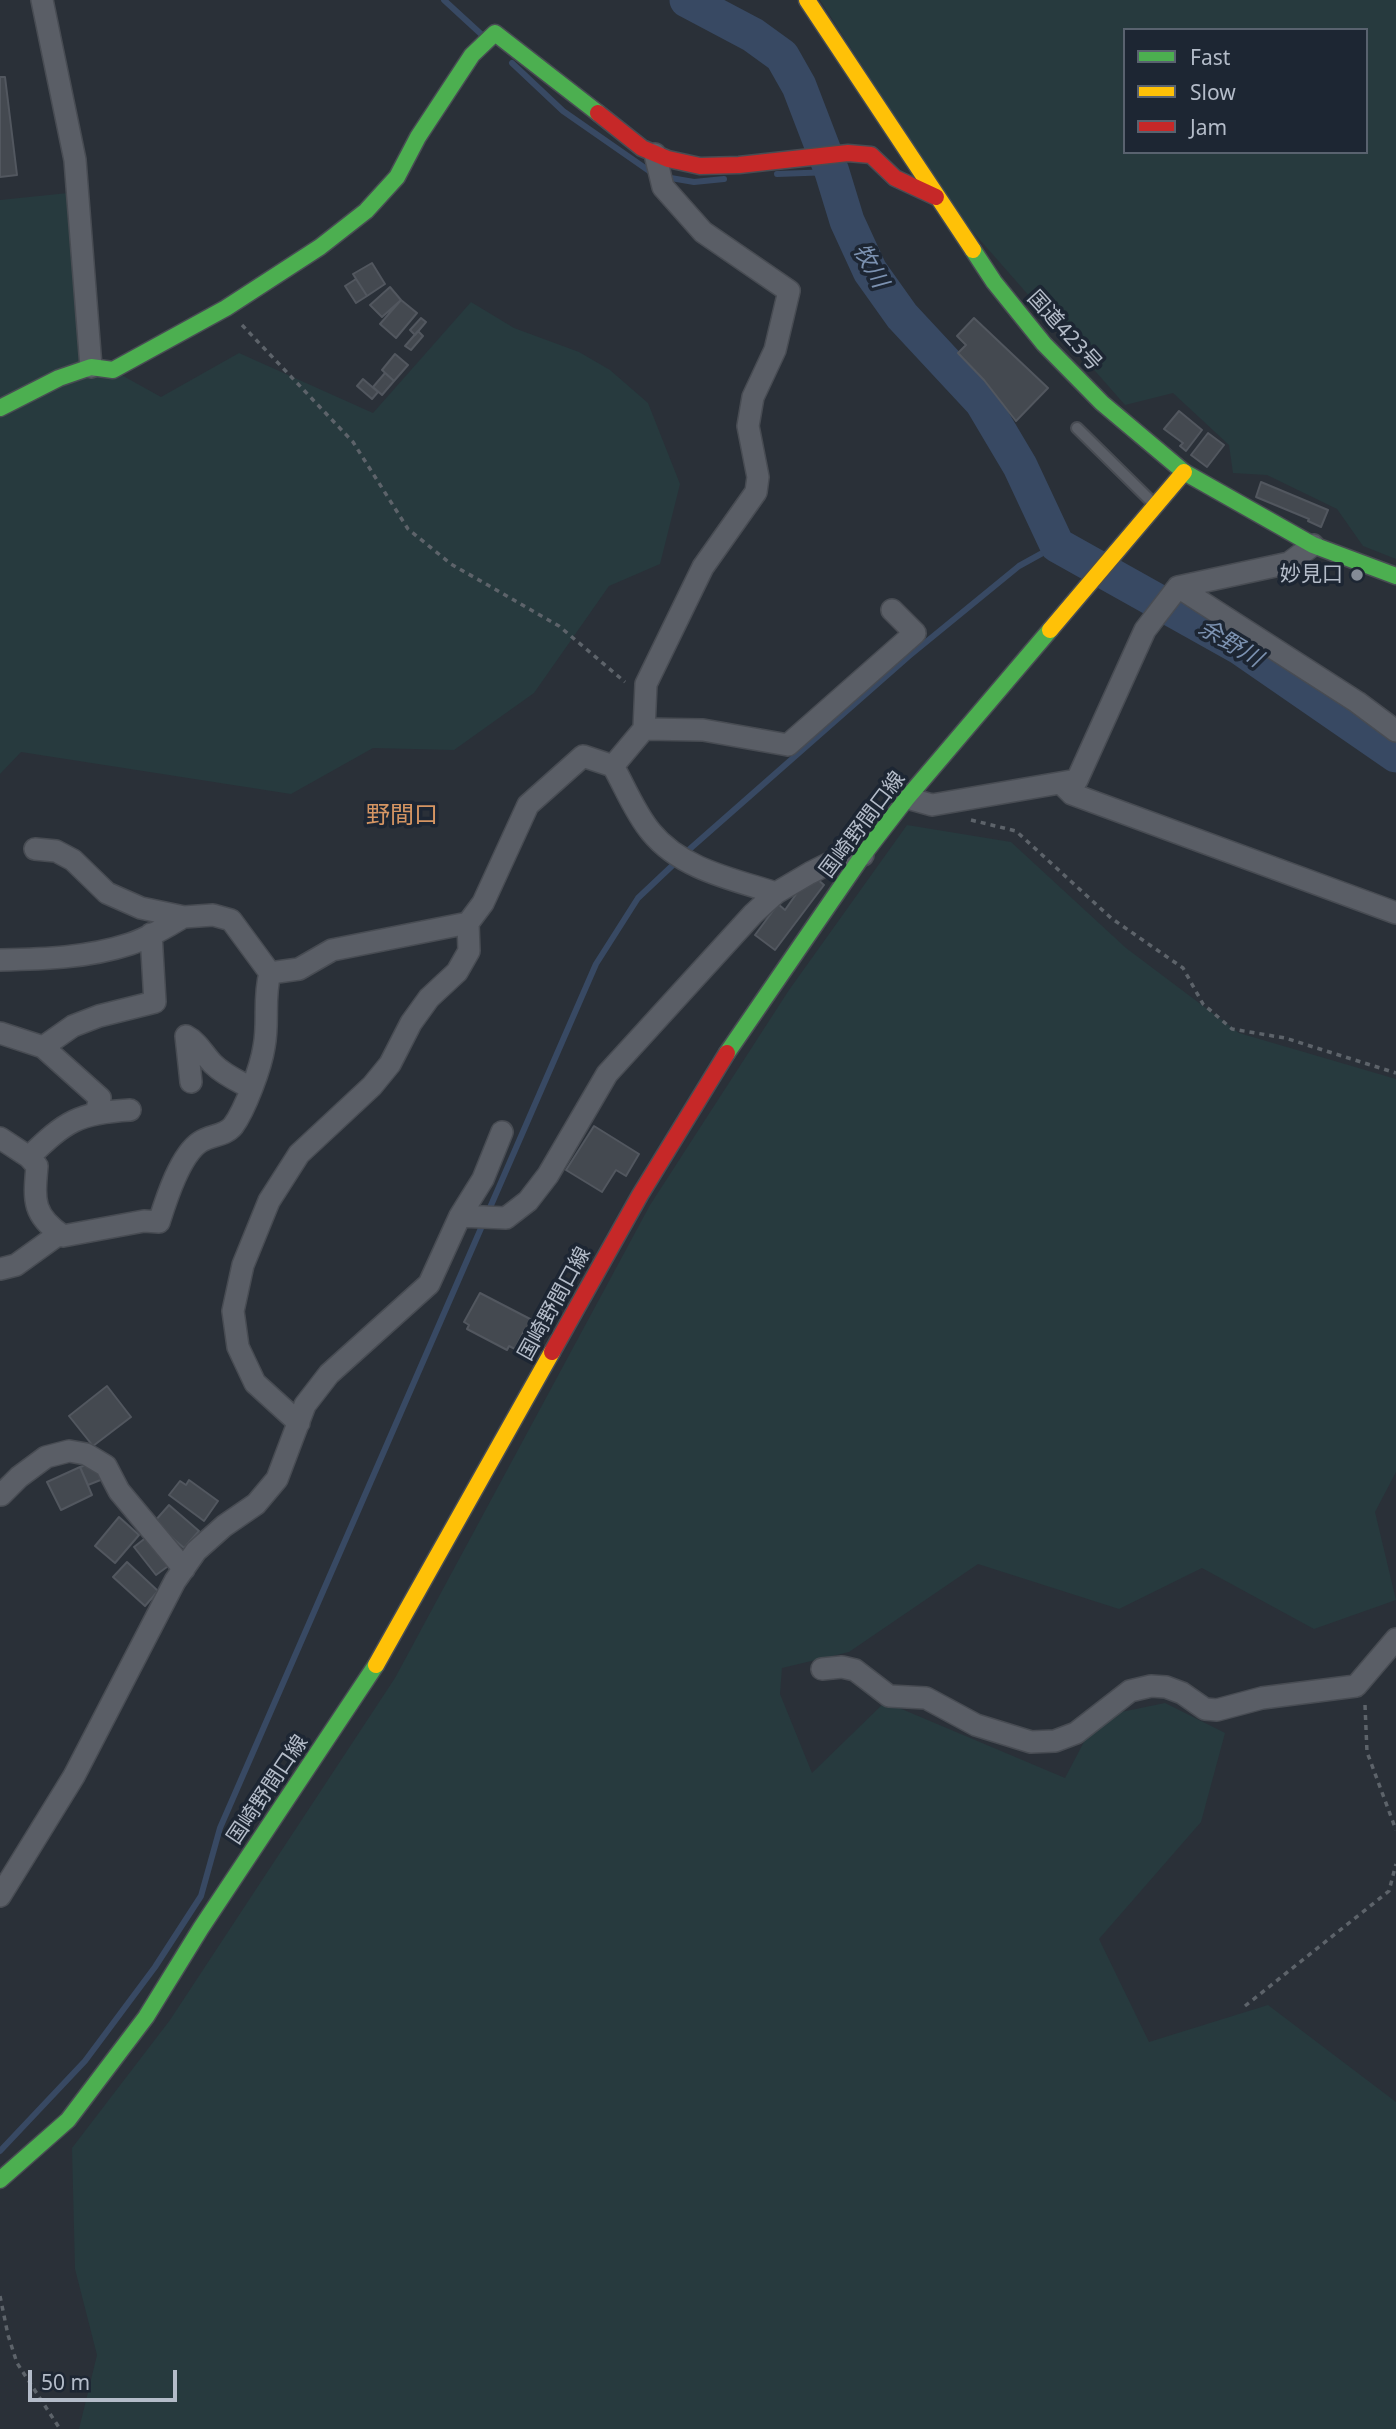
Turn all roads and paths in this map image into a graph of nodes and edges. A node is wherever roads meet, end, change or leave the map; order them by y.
1 (42, 0) edge
2 (807, 0) edge
3 (655, 154) junction
4 (936, 197) junction
5 (226, 308) junction
6 (90, 367) junction
7 (0, 408) edge
8 (1077, 428) dead end
9 (1184, 472) junction
10 (1155, 505) junction
11 (1313, 545) junction
12 (1396, 576) edge
13 (1178, 587) junction
14 (892, 610) dead end
15 (645, 699) junction
16 (644, 729) junction
17 (1396, 731) edge
18 (613, 766) junction
19 (1061, 783) junction
20 (907, 798) junction
21 (962, 818) dead end
22 (34, 849) dead end
23 (863, 855) junction
24 (776, 893) junction
25 (1396, 913) edge
26 (184, 917) junction
27 (468, 923) junction
28 (151, 934) junction
29 (1, 962) edge
30 (270, 973) junction
31 (0, 1033) edge
32 (43, 1047) junction
33 (1396, 1073) edge
34 (191, 1082) dead end
35 (251, 1088) junction
36 (130, 1110) dead end
37 (96, 1113) junction
38 (502, 1132) dead end
39 (0, 1138) edge
40 (29, 1157) junction
41 (460, 1216) junction
42 (59, 1234) junction
43 (0, 1269) edge
44 (299, 1423) junction
45 (0, 1493) edge
46 (184, 1569) junction
47 (1396, 1639) edge
48 (822, 1669) dead end
49 (1359, 1683) junction
50 (1396, 1830) edge
51 (1396, 1864) edge
52 (0, 1896) edge
53 (1245, 2006) dead end
54 (0, 2180) edge
55 (0, 2296) edge
56 (60, 2429) edge

1 - 6 street
2 - 4 main road, 国道423号
3 - 4 main road
3 - 5 main road
3 - 15 street
4 - 9 main road, 国道423号
5 - 6 main road
5 - 15 path
6 - 7 main road
8 - 10 lane
9 - 10 main road, 国崎野間口線
9 - 11 main road, 国道423号
10 - 20 main road, 国崎野間口線
11 - 12 main road, 国道423号
11 - 13 street
13 - 17 street
13 - 19 street
14 - 16 street
15 - 16 street
16 - 18 street
18 - 24 street
18 - 27 street
19 - 20 street
19 - 25 street
20 - 23 main road, 国崎野間口線
21 - 33 path
22 - 26 street
23 - 24 street
23 - 54 main road, 国崎野間口線
24 - 41 street
26 - 28 street
26 - 30 street
27 - 30 street
27 - 44 street
28 - 29 street
28 - 32 street
30 - 35 street
31 - 32 street
32 - 37 street
34 - 35 street
35 - 42 street
36 - 37 street
37 - 40 street
38 - 41 street
39 - 40 street
40 - 42 street
41 - 44 street
42 - 43 street
44 - 46 street
45 - 46 street
46 - 52 street
47 - 49 street
48 - 49 street
49 - 50 path
51 - 53 path
55 - 56 path

